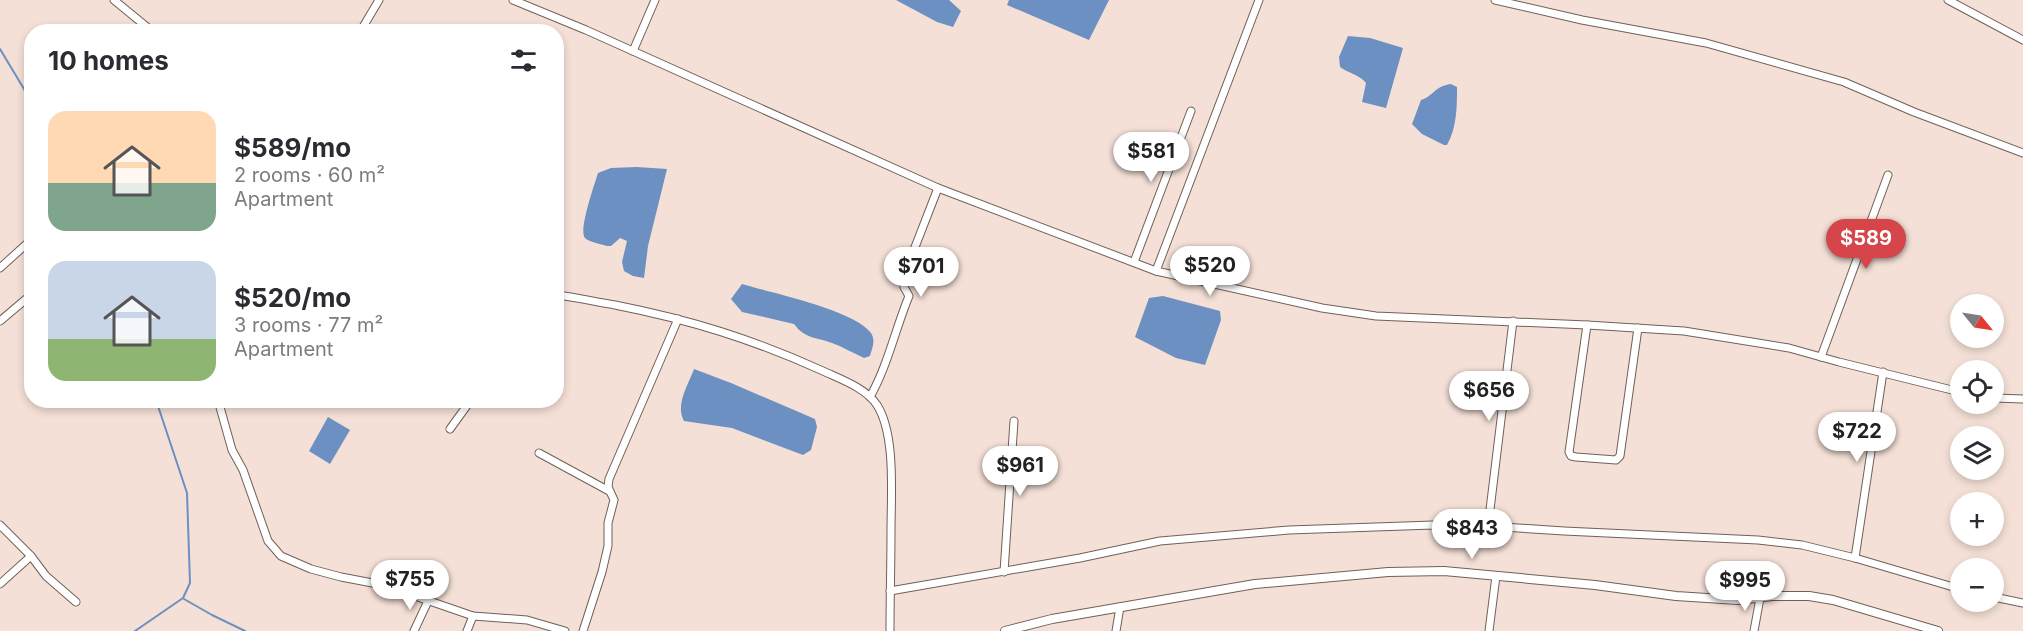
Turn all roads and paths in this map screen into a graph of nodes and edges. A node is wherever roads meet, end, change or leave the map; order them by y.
1 (114, 0) edge
2 (379, 0) edge
3 (513, 0) edge
4 (655, 0) edge
5 (1259, 0) edge
6 (1494, 0) edge
7 (1947, 0) edge
8 (143, 24) edge
9 (365, 24) edge
10 (2023, 40) edge
11 (633, 51) junction
12 (1191, 111) dead end
13 (2023, 153) edge
14 (1888, 175) dead end
15 (938, 188) junction
16 (24, 246) edge
17 (1134, 262) junction
18 (0, 268) edge
19 (1156, 271) junction
20 (564, 297) edge
21 (24, 301) edge
22 (678, 319) junction
23 (0, 321) edge
24 (1513, 321) junction
25 (1587, 325) junction
26 (1638, 328) junction
27 (1821, 357) junction
28 (1883, 372) junction
29 (1950, 389) edge
30 (870, 397) junction
31 (2004, 398) edge
32 (2023, 399) edge
33 (220, 408) edge
34 (465, 408) edge
35 (1014, 421) dead end
36 (450, 429) dead end
37 (539, 453) dead end
38 (609, 491) junction
39 (0, 525) edge
40 (1488, 526) junction
41 (31, 556) junction
42 (1855, 558) junction
43 (1004, 572) junction
44 (1496, 576) junction
45 (0, 584) edge
46 (1950, 586) edge
47 (891, 591) junction
48 (1760, 598) junction
49 (2004, 599) edge
50 (428, 601) junction
51 (75, 602) dead end
52 (2023, 603) edge
53 (1120, 607) junction
54 (473, 616) junction
55 (414, 631) edge
56 (467, 631) edge
57 (566, 631) edge
58 (583, 631) edge
59 (890, 631) edge
60 (1005, 631) edge
61 (1116, 631) edge
62 (1489, 631) edge
63 (1754, 631) edge
64 (1938, 631) edge

1 - 8 street
2 - 9 street
3 - 11 street
4 - 11 street
5 - 19 street
6 - 13 street
7 - 10 street
11 - 15 street
12 - 17 street
14 - 27 street
15 - 17 street
15 - 30 street
16 - 18 street
17 - 19 street
19 - 24 street
20 - 22 street
21 - 23 street
22 - 30 street
22 - 38 street
24 - 25 street
24 - 40 street
25 - 26 street
25 - 26 street
26 - 27 street
27 - 28 street
28 - 29 street
28 - 42 street
30 - 47 street
31 - 32 street
33 - 50 street
34 - 36 street
35 - 43 street
37 - 38 street
38 - 58 street
39 - 41 street
40 - 42 street
40 - 43 street
41 - 45 street
41 - 51 street
42 - 46 street
43 - 47 street
44 - 48 street
44 - 53 street
44 - 62 street
47 - 59 street
48 - 63 street
48 - 64 street
49 - 52 street
50 - 54 street
50 - 55 street
53 - 60 street
53 - 61 street
54 - 56 street
54 - 57 street

